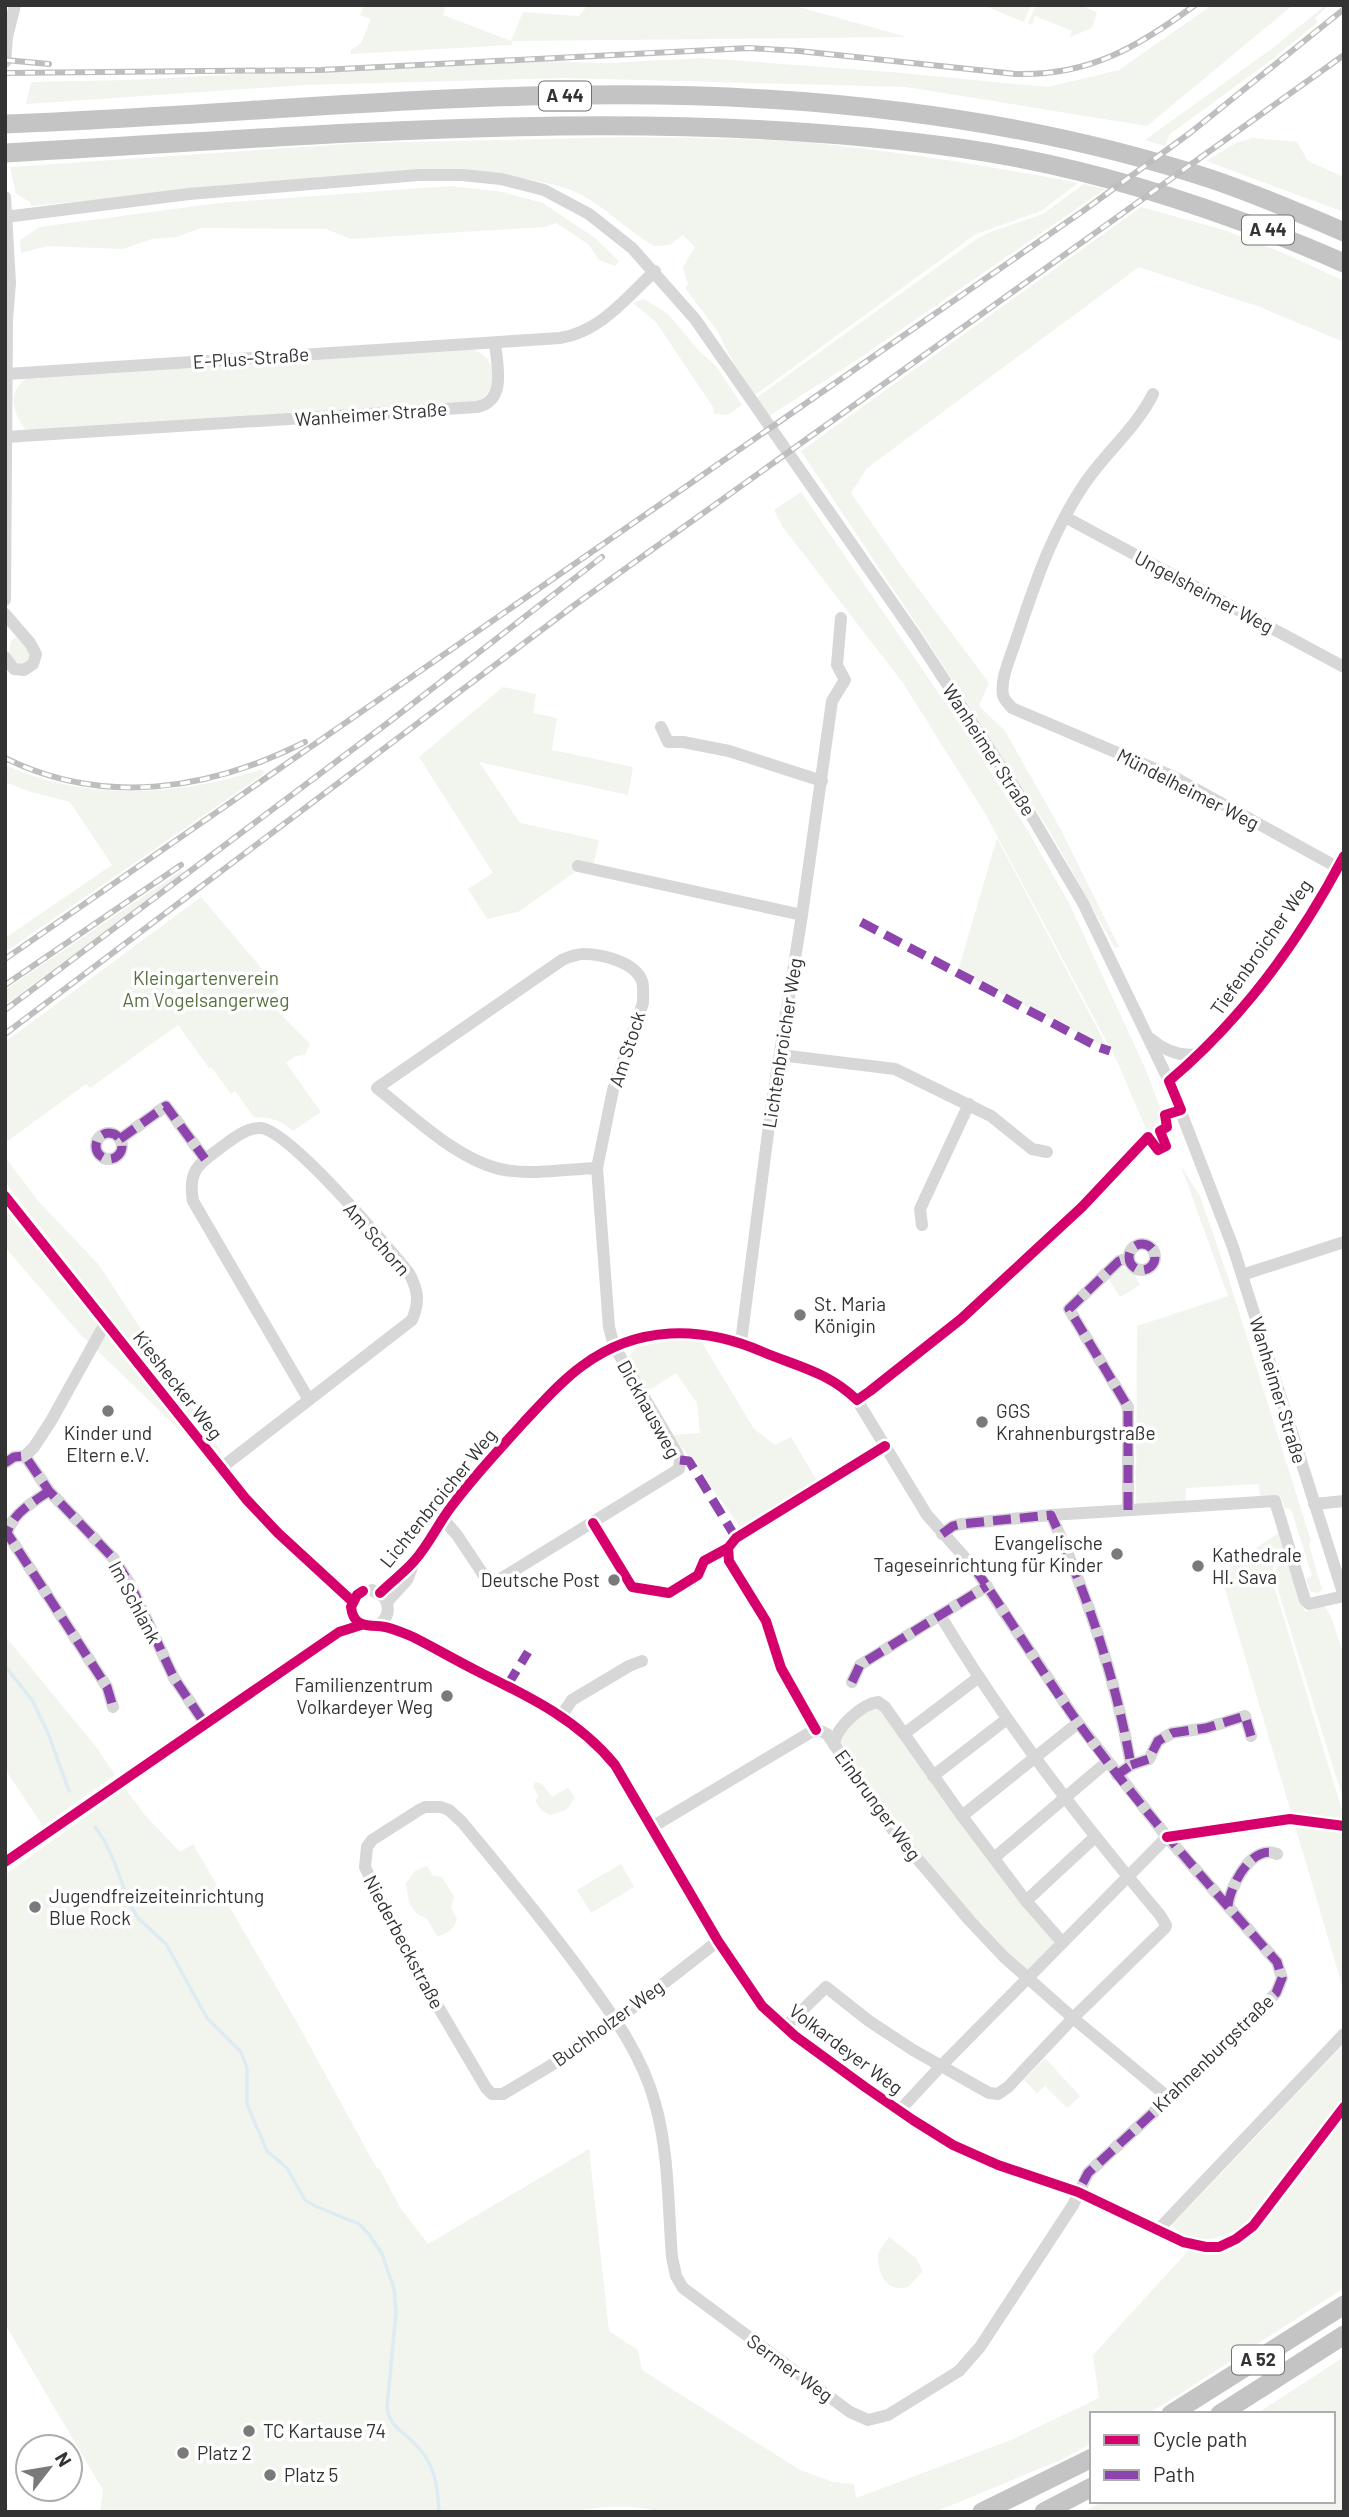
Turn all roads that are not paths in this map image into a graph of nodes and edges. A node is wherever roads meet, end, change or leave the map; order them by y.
1 (15, 5) edge
2 (5, 62) edge
3 (5, 124) edge
4 (5, 153) edge
5 (5, 197) edge
6 (6, 217) edge
7 (1344, 232) edge
8 (1344, 263) edge
9 (655, 271) junction
10 (495, 343) junction
11 (7, 374) edge
12 (1153, 394) dead end
13 (6, 437) edge
14 (1065, 517) junction
15 (5, 600) edge
16 (5, 608) edge
17 (5, 615) edge
18 (841, 618) dead end
19 (5, 657) edge
20 (1344, 667) edge
21 (661, 727) dead end
22 (821, 781) junction
23 (1342, 865) edge
24 (578, 866) dead end
25 (802, 915) junction
26 (1147, 1034) junction
27 (1199, 1054) junction
28 (780, 1055) junction
29 (1169, 1081) junction
30 (969, 1104) junction
31 (120, 1139) dead end
32 (1048, 1152) dead end
33 (205, 1159) junction
34 (597, 1168) junction
35 (5, 1196) edge
36 (922, 1225) dead end
37 (1344, 1242) edge
38 (1129, 1258) dead end
39 (1242, 1275) junction
40 (106, 1322) junction
41 (741, 1342) junction
42 (614, 1346) junction
43 (309, 1400) junction
44 (25, 1456) junction
45 (5, 1463) edge
46 (221, 1468) junction
47 (49, 1491) junction
48 (1344, 1501) edge
49 (1314, 1504) junction
50 (1128, 1510) junction
51 (1051, 1515) junction
52 (443, 1519) junction
53 (942, 1534) junction
54 (335, 1584) junction
55 (987, 1586) junction
56 (363, 1591) junction
57 (1344, 1596) edge
58 (385, 1602) junction
59 (352, 1607) junction
60 (940, 1615) junction
61 (360, 1625) junction
62 (378, 1626) junction
63 (339, 1632) junction
64 (410, 1636) junction
65 (642, 1661) dead end
66 (979, 1677) junction
67 (852, 1682) dead end
68 (113, 1707) dead end
69 (561, 1716) junction
70 (1007, 1719) junction
71 (1078, 1723) junction
72 (205, 1724) junction
73 (904, 1734) junction
74 (1251, 1736) dead end
75 (834, 1745) junction
76 (1034, 1758) junction
77 (1107, 1762) junction
78 (1131, 1765) junction
79 (1117, 1775) junction
80 (933, 1776) junction
81 (1065, 1798) junction
82 (962, 1816) junction
83 (652, 1827) junction
84 (1095, 1836) junction
85 (1167, 1837) junction
86 (1277, 1854) dead end
87 (994, 1858) junction
88 (5, 1862) edge
89 (1127, 1876) junction
90 (1026, 1901) junction
91 (1228, 1906) junction
92 (718, 1941) junction
93 (1062, 1942) junction
94 (1028, 1978) junction
95 (1073, 2018) junction
96 (617, 2020) junction
97 (785, 2027) junction
98 (1344, 2034) edge
99 (940, 2067) junction
100 (492, 2094) joint
101 (1169, 2098) junction
102 (1344, 2107) edge
103 (900, 2111) junction
104 (1078, 2192) junction
105 (1159, 2229) junction
106 (1344, 2305) edge
107 (1344, 2334) edge
108 (1174, 2412) edge
109 (1223, 2412) edge
110 (1090, 2459) edge
111 (1090, 2488) edge
112 (982, 2512) edge
113 (1044, 2512) edge

1 - 2 street
3 - 7 highway, A 44
4 - 8 highway, A 44
5 - 6 street
6 - 9 street, Wanheimer Straße
6 - 11 street
9 - 10 street
9 - 26 street, Wanheimer Straße
10 - 11 street, E-Plus-Straße
10 - 13 street, Wanheimer Straße
11 - 13 street
12 - 14 street
13 - 15 street
14 - 20 street, Ungelsheimer Weg
14 - 23 street, Mündelheimer Weg
16 - 17 street
17 - 19 street
18 - 22 street, Lichtenbroicher Weg
21 - 22 street
22 - 25 street, Lichtenbroicher Weg
23 - 27 street, Tiefenbroicher Weg
24 - 25 street
25 - 28 street, Lichtenbroicher Weg
26 - 27 street
26 - 29 street, Wanheimer Straße
27 - 29 street, Tiefenbroicher Weg
28 - 30 street
28 - 41 street, Lichtenbroicher Weg
29 - 39 street, Wanheimer Straße
30 - 32 street
30 - 36 street
31 - 33 street
33 - 43 street
33 - 43 street, Am Schorn
34 - 34 street, Am Stock
34 - 42 street, Am Stock
35 - 40 street, Kieshecker Weg
37 - 39 street
38 - 50 street
39 - 49 street, Wanheimer Straße
40 - 44 street
40 - 46 street, Kieshecker Weg
41 - 42 street, Lichtenbroicher Weg
41 - 53 street, Krahnenburgstraße
42 - 52 street, Lichtenbroicher Weg
42 - 52 street, Dickhausweg
43 - 46 street, Am Schorn
44 - 45 street
44 - 47 street, Im Schlank
46 - 54 street, Kieshecker Weg
47 - 68 street
47 - 72 street, Im Schlank
48 - 49 street
49 - 57 street, Wanheimer Straße
50 - 51 street
50 - 57 street, Wanheimer Straße
51 - 53 street
51 - 78 street
52 - 58 street, Lichtenbroicher Weg
53 - 55 street, Krahnenburgstraße
54 - 56 street, Kieshecker Weg
54 - 59 street, Kieshecker Weg
55 - 60 street
55 - 71 street, Krahnenburgstraße
56 - 58 street
56 - 59 street
58 - 62 street
58 - 64 street, Volkardeyer Weg
59 - 61 street
59 - 63 street
60 - 66 street
60 - 67 street
61 - 62 street, Volkardeyer Weg
61 - 63 street
62 - 64 street, Volkardeyer Weg
63 - 72 street
64 - 69 street, Volkardeyer Weg
65 - 69 street
66 - 70 street
66 - 73 street
69 - 83 street, Volkardeyer Weg
70 - 76 street
70 - 80 street
71 - 76 street
71 - 77 street, Krahnenburgstraße
72 - 88 street
73 - 75 street
73 - 80 street
74 - 78 street
75 - 83 street, Einbrunger Weg
75 - 94 street, Einbrunger Weg
76 - 81 street
76 - 82 street
77 - 79 street, Krahnenburgstraße
77 - 81 street
78 - 79 street
79 - 85 street, Krahnenburgstraße
80 - 82 street
81 - 84 street
81 - 87 street
82 - 87 street
83 - 92 street, Volkardeyer Weg
84 - 89 street
84 - 90 street
85 - 89 street
85 - 91 street, Krahnenburgstraße
86 - 91 street
87 - 90 street
89 - 93 street
89 - 95 street
90 - 93 street
91 - 101 street, Krahnenburgstraße
92 - 96 street, Buchholzer Weg
92 - 97 street, Volkardeyer Weg
93 - 94 street
94 - 95 street, Einbrunger Weg
94 - 99 street
95 - 99 street
95 - 101 street, Einbrunger Weg
96 - 100 street, Buchholzer Weg
96 - 100 street, Niederbeckstraße
96 - 104 street, Sermer Weg
97 - 99 street
97 - 103 street, Volkardeyer Weg
98 - 105 street
99 - 103 street
101 - 104 street, Krahnenburgstraße
102 - 105 street, Volkardeyer Weg
103 - 104 street, Volkardeyer Weg
104 - 105 street, Volkardeyer Weg
106 - 108 highway, A 52
107 - 109 highway, A 52
110 - 112 highway
111 - 113 highway

